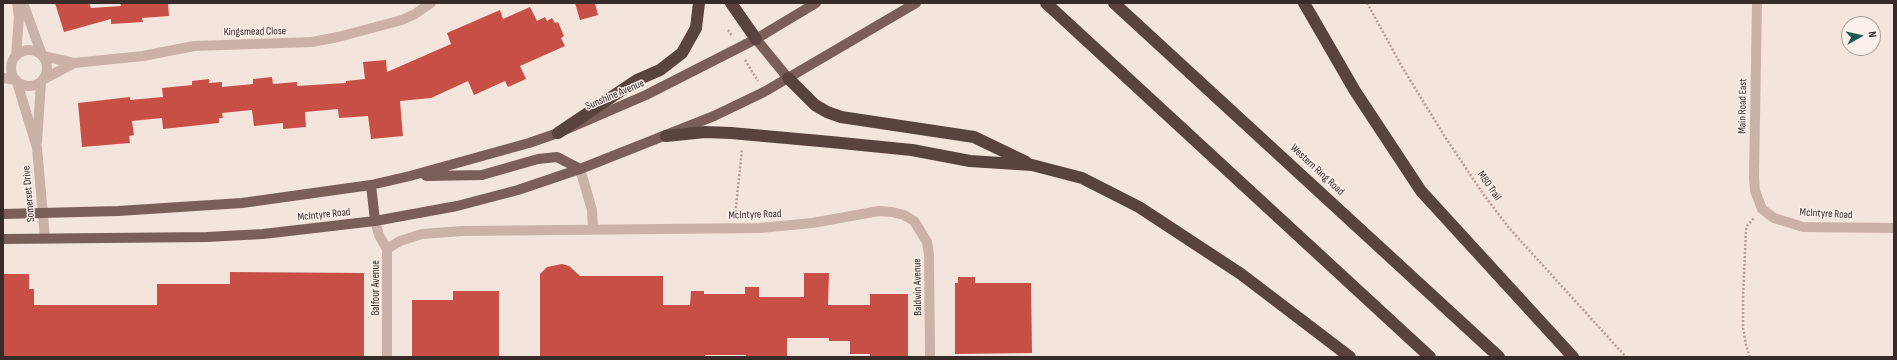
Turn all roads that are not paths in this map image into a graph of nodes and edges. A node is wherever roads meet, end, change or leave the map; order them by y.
1 (17, 3) edge
2 (23, 3) edge
3 (431, 3) edge
4 (699, 3) edge
5 (731, 3) edge
6 (816, 3) edge
7 (916, 3) edge
8 (1046, 3) edge
9 (1114, 3) edge
10 (1304, 3) edge
11 (1757, 3) edge
12 (756, 39) junction
13 (42, 56) junction
14 (15, 57) junction
15 (3, 63) edge
16 (74, 63) junction
17 (3, 78) edge
18 (788, 78) junction
19 (16, 81) junction
20 (42, 81) junction
21 (558, 132) junction
22 (666, 136) junction
23 (37, 148) junction
24 (1032, 165) junction
25 (580, 169) junction
26 (410, 176) junction
27 (371, 185) junction
28 (1762, 209) joint
29 (3, 214) edge
30 (44, 214) junction
31 (914, 221) joint
32 (375, 222) junction
33 (593, 228) junction
34 (1894, 228) edge
35 (45, 238) junction
36 (3, 239) edge
37 (387, 249) junction
38 (387, 357) edge
39 (930, 357) edge
40 (1350, 357) edge
41 (1430, 357) edge
42 (1500, 357) edge
43 (1573, 357) edge

1 - 14 street
2 - 13 street
3 - 16 street, Kingsmead Close
4 - 21 highway
5 - 12 highway
6 - 12 main road, Sunshine Avenue
7 - 18 main road
8 - 41 highway
9 - 42 highway, Western Ring Road
10 - 43 highway
11 - 28 street, Main Road East
12 - 18 main road
12 - 21 main road, Sunshine Avenue
13 - 14 street
13 - 16 street, Kingsmead Close
13 - 20 street
14 - 15 street
14 - 19 street
16 - 20 street, Kingsmead Close
17 - 19 street
18 - 22 main road
18 - 24 highway
19 - 20 street
19 - 23 street, Somerset Drive
20 - 23 street, Somerset Drive
21 - 26 main road, Sunshine Avenue
22 - 24 highway
22 - 25 main road
23 - 30 street, Somerset Drive
24 - 40 highway
25 - 26 main road
25 - 32 main road, McIntyre Road
25 - 33 street
26 - 27 main road, McIntyre Road
27 - 30 main road, McIntyre Road
27 - 32 main road
28 - 34 street, McIntyre Road
29 - 30 main road, McIntyre Road
30 - 35 street, Somerset Drive
31 - 33 street, McIntyre Road
31 - 39 street, Baldwin Avenue
32 - 35 main road, McIntyre Road
32 - 37 street, Balfour Avenue
33 - 37 street, McIntyre Road
35 - 36 main road, McIntyre Road
37 - 38 street, Balfour Avenue

